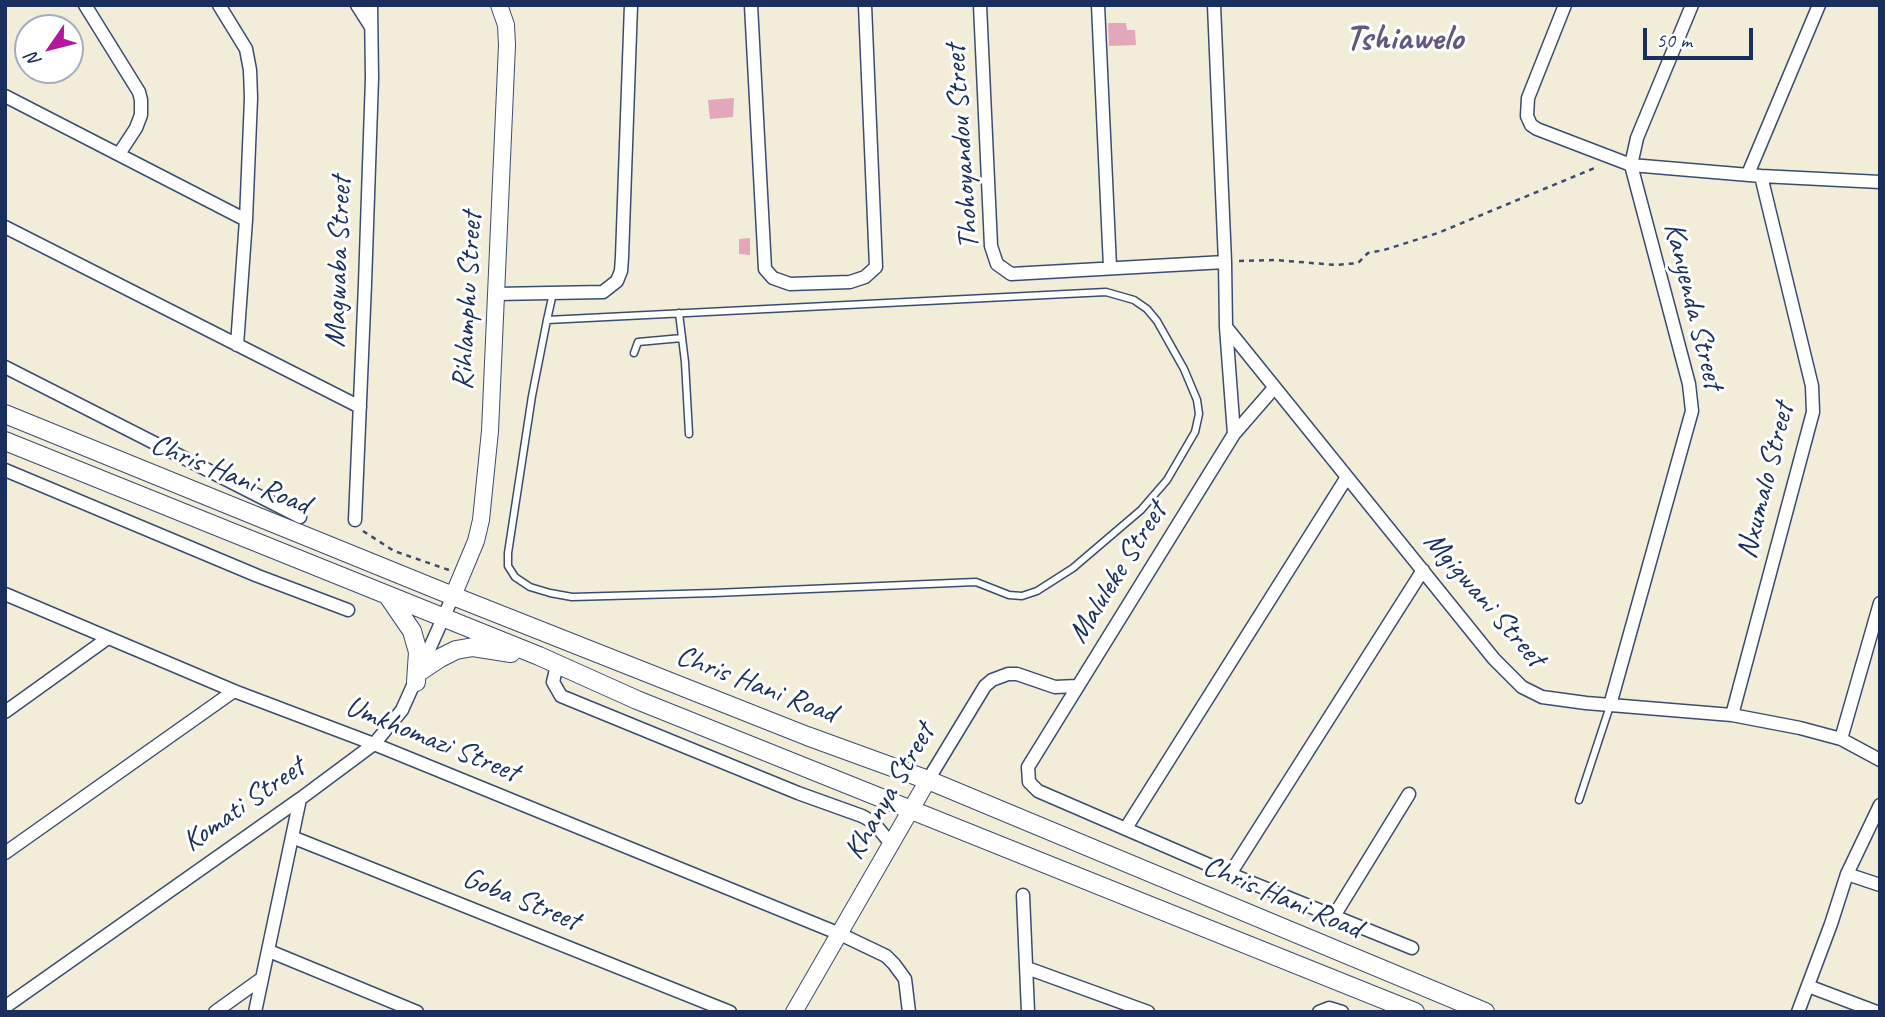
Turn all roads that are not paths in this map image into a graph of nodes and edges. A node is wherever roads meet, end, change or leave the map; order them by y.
1 (85, 5) edge
2 (219, 5) edge
3 (357, 5) edge
4 (372, 5) edge
5 (499, 5) edge
6 (631, 5) edge
7 (751, 5) edge
8 (865, 5) edge
9 (981, 5) edge
10 (1098, 5) edge
11 (1214, 5) edge
12 (1565, 5) edge
13 (1692, 5) edge
14 (1819, 5) edge
15 (371, 27) junction
16 (5, 96) edge
17 (119, 154) junction
18 (1631, 165) junction
19 (1880, 171) edge
20 (1754, 175) junction
21 (1879, 183) edge
22 (246, 220) junction
23 (5, 227) edge
24 (1226, 262) junction
25 (1110, 267) junction
26 (552, 293) junction
27 (496, 294) junction
28 (679, 313) junction
29 (547, 320) junction
30 (1226, 327) junction
31 (682, 338) junction
32 (237, 345) junction
33 (634, 353) dead end
34 (5, 367) edge
35 (1274, 388) junction
36 (360, 407) junction
37 (5, 414) edge
38 (689, 434) dead end
39 (1234, 434) junction
40 (5, 441) edge
41 (5, 470) edge
42 (1347, 477) junction
43 (300, 517) dead end
44 (355, 520) road end
45 (1423, 570) junction
46 (5, 594) edge
47 (387, 595) junction
48 (453, 596) junction
49 (1880, 603) edge
50 (348, 610) dead end
51 (444, 618) junction
52 (108, 638) junction
53 (539, 656) junction
54 (557, 665) junction
55 (419, 676) junction
56 (1077, 687) junction
57 (234, 691) junction
58 (1610, 705) junction
59 (5, 712) edge
60 (1732, 715) junction
61 (1841, 739) junction
62 (374, 744) junction
63 (1880, 760) edge
64 (928, 780) junction
65 (1409, 794) dead end
66 (300, 799) junction
67 (1579, 800) dead end
68 (1880, 805) edge
69 (912, 808) junction
70 (1126, 828) junction
71 (292, 837) junction
72 (892, 845) junction
73 (5, 853) edge
74 (1230, 874) junction
75 (1847, 874) junction
76 (1880, 885) edge
77 (1023, 895) dead end
78 (1334, 916) junction
79 (840, 934) junction
80 (1412, 948) dead end
81 (269, 951) junction
82 (1027, 968) junction
83 (261, 979) junction
84 (1808, 986) junction
85 (7, 1001) edge
86 (215, 1012) edge
87 (255, 1012) edge
88 (417, 1012) edge
89 (730, 1012) edge
90 (794, 1012) edge
91 (909, 1012) edge
92 (1028, 1012) edge
93 (1148, 1012) edge
94 (1319, 1012) edge
95 (1342, 1012) edge
96 (1415, 1012) edge
97 (1485, 1012) edge
98 (1798, 1012) edge
99 (1877, 1012) edge

1 - 17 street
2 - 22 street
3 - 15 street
4 - 15 street, Magwaba Street
5 - 27 street, Rihlamphu Street
6 - 26 street
7 - 8 street
9 - 25 street, Thohoyandou Street
10 - 25 street
11 - 24 street
12 - 18 street
13 - 18 street, Kanyenda Street
14 - 20 street
15 - 36 street, Magwaba Street
16 - 17 street
17 - 22 street
18 - 20 street
18 - 58 street, Kanyenda Street
19 - 21 street
20 - 21 street
20 - 60 street, Nxumalo Street
22 - 32 street
23 - 32 street
24 - 25 street, Thohoyandou Street
24 - 30 street
26 - 27 street
26 - 29 lane
27 - 48 street, Rihlamphu Street
28 - 29 lane
28 - 29 lane
28 - 31 lane
30 - 35 street, Mgigwani Street
30 - 39 street
31 - 33 lane
31 - 38 lane
32 - 36 street
34 - 43 street, Chris Hani Road
35 - 39 street, Maluleke Street
35 - 42 street, Mgigwani Street
36 - 44 street, Magwaba Street
37 - 48 main road, Chris Hani Road
39 - 56 street, Maluleke Street
40 - 47 main road, Chris Hani Road
41 - 50 street
42 - 45 street, Mgigwani Street
42 - 70 street
45 - 58 street, Mgigwani Street
45 - 74 street
46 - 52 street, Umkhomazi Street
47 - 51 main road, Chris Hani Road
47 - 55 main road
48 - 51 street, Komati Street
48 - 64 main road, Chris Hani Road
49 - 61 street
51 - 53 main road, Chris Hani Road
51 - 55 street, Komati Street
52 - 57 street, Umkhomazi Street
52 - 59 street
53 - 54 main road, Chris Hani Road
53 - 55 main road
54 - 69 main road, Chris Hani Road
54 - 72 street
55 - 62 street, Komati Street
56 - 64 street, Khanya Street
56 - 70 street, Maluleke Street
57 - 62 street, Umkhomazi Street
57 - 73 street
58 - 60 street, Mgigwani Street
58 - 67 lane
60 - 61 street, Mgigwani Street
61 - 63 street, Mgigwani Street
62 - 66 street, Komati Street
62 - 79 street, Umkhomazi Street
64 - 69 street, Khanya Street
64 - 97 main road, Chris Hani Road
65 - 78 street
66 - 71 street
66 - 85 street, Komati Street
68 - 75 street
69 - 72 street, Khanya Street
69 - 96 main road, Chris Hani Road
70 - 74 street
71 - 81 street
71 - 89 street, Goba Street
72 - 79 street, Khanya Street
74 - 78 street
75 - 76 street
75 - 84 street
77 - 82 street
78 - 80 street
79 - 90 street, Khanya Street
79 - 91 street, Umkhomazi Street
81 - 83 street
81 - 88 street
82 - 92 street
82 - 93 street
83 - 86 street
83 - 87 street
84 - 98 street
84 - 99 street
94 - 95 street

